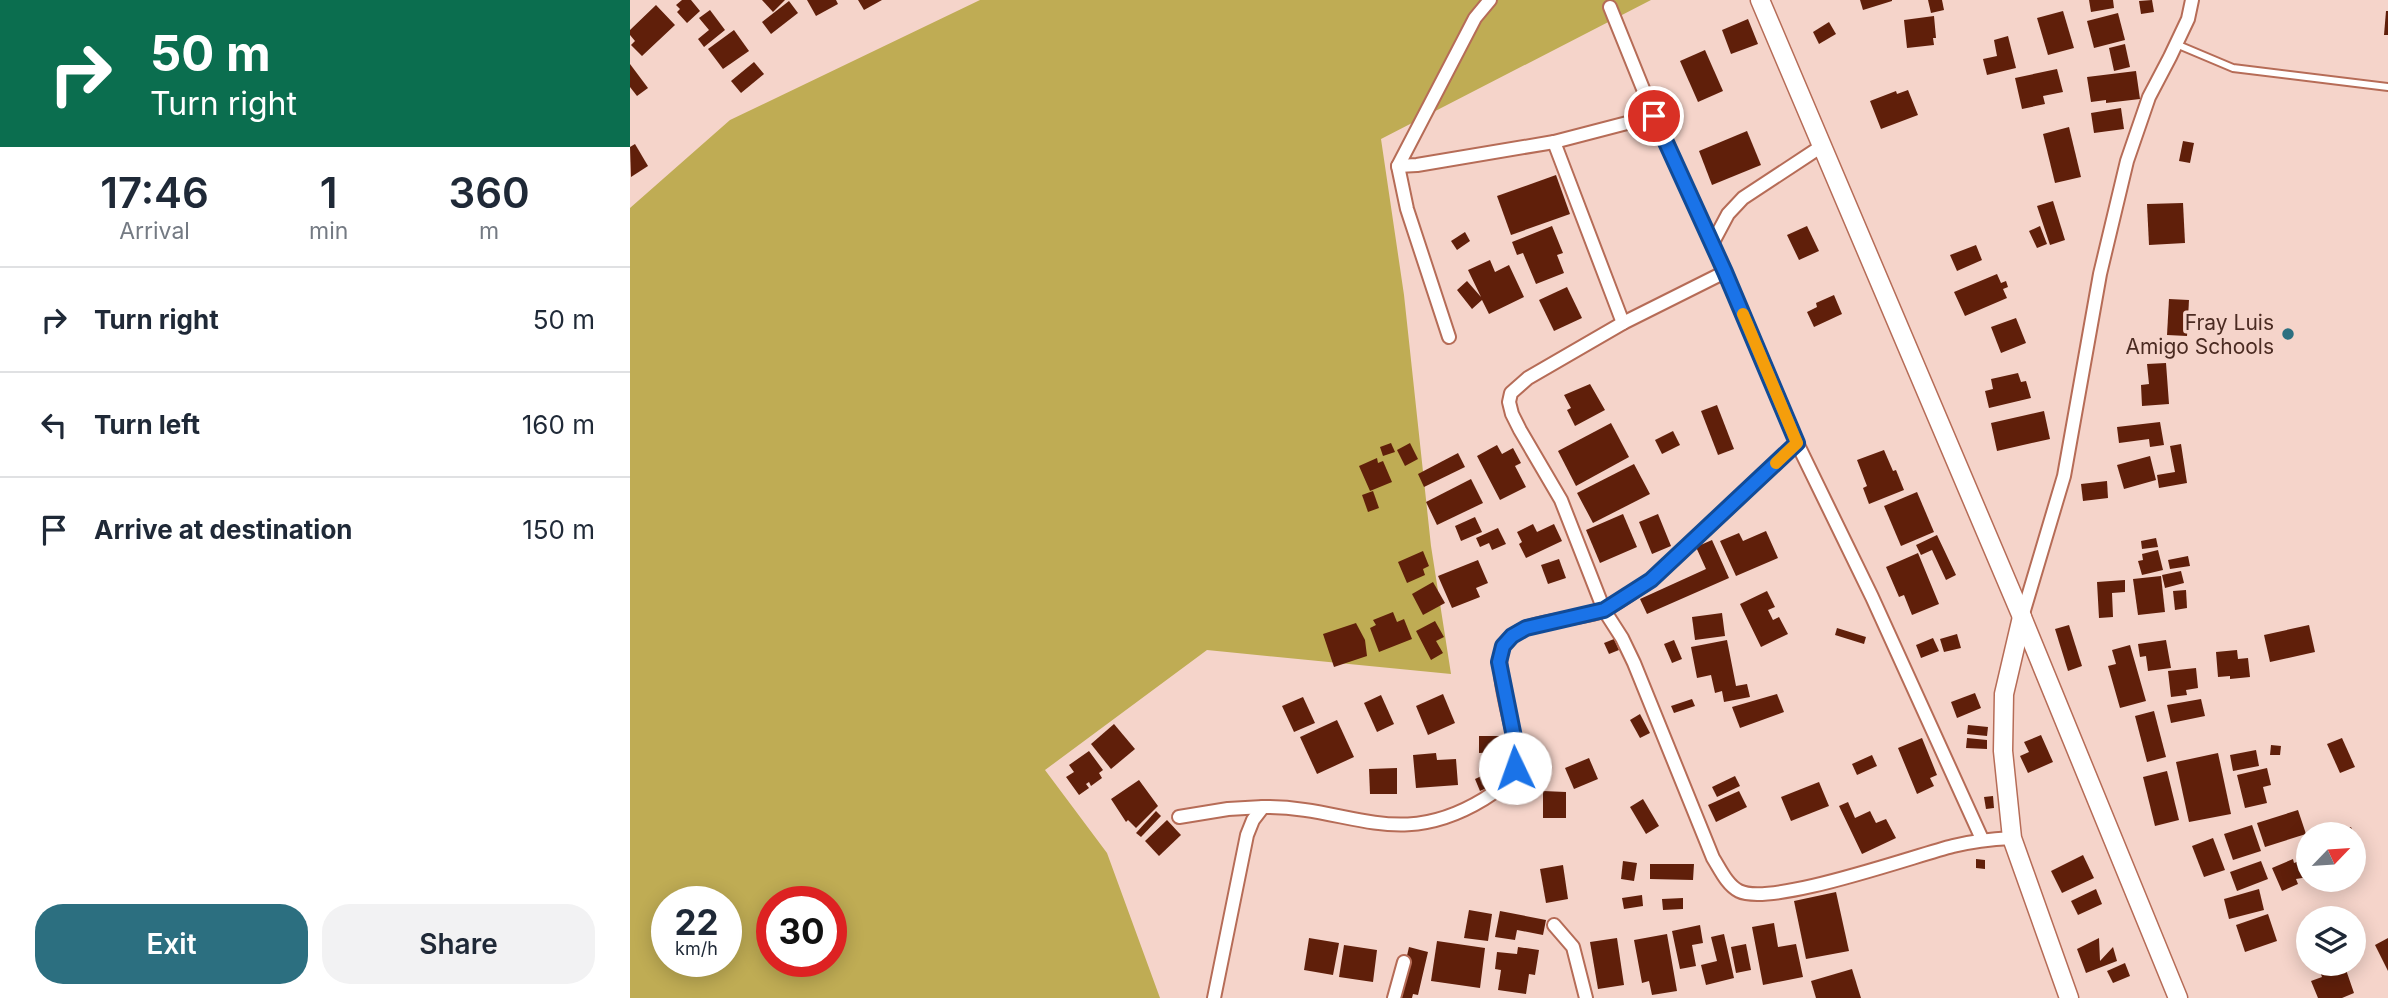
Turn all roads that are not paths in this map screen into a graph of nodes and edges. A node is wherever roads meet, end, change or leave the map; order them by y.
1 (1490, 0) edge
2 (1760, 0) edge
3 (1769, 0) edge
4 (2192, 0) edge
5 (1610, 7) dead end
6 (2176, 44) junction
7 (2388, 87) edge
8 (1654, 116) junction
9 (1554, 142) junction
10 (1822, 146) junction
11 (1398, 166) junction
12 (1712, 244) junction
13 (1869, 257) junction
14 (1725, 272) junction
15 (1623, 323) junction
16 (1449, 338) dead end
17 (1797, 443) junction
18 (1604, 610) junction
19 (2022, 617) junction
20 (1263, 807) junction
21 (1179, 817) dead end
22 (2012, 838) junction
23 (1982, 839) junction
24 (1555, 925) dead end
25 (1404, 962) dead end
26 (1214, 998) edge
27 (1394, 998) edge
28 (1586, 998) edge
29 (2069, 998) edge
30 (2178, 998) edge

1 - 11 street
2 - 10 street
3 - 13 street
4 - 6 street
5 - 8 street
6 - 7 lane
6 - 19 street
8 - 9 street
8 - 12 street
9 - 11 street
9 - 15 street
10 - 12 street
10 - 13 street
11 - 16 street
12 - 14 street
13 - 19 street
14 - 15 street
14 - 17 street
15 - 18 street
17 - 18 street
17 - 23 street
18 - 20 street
18 - 23 street
19 - 22 street
19 - 30 street
20 - 21 street
20 - 26 street
22 - 23 street
22 - 29 street
24 - 28 street
25 - 27 street

